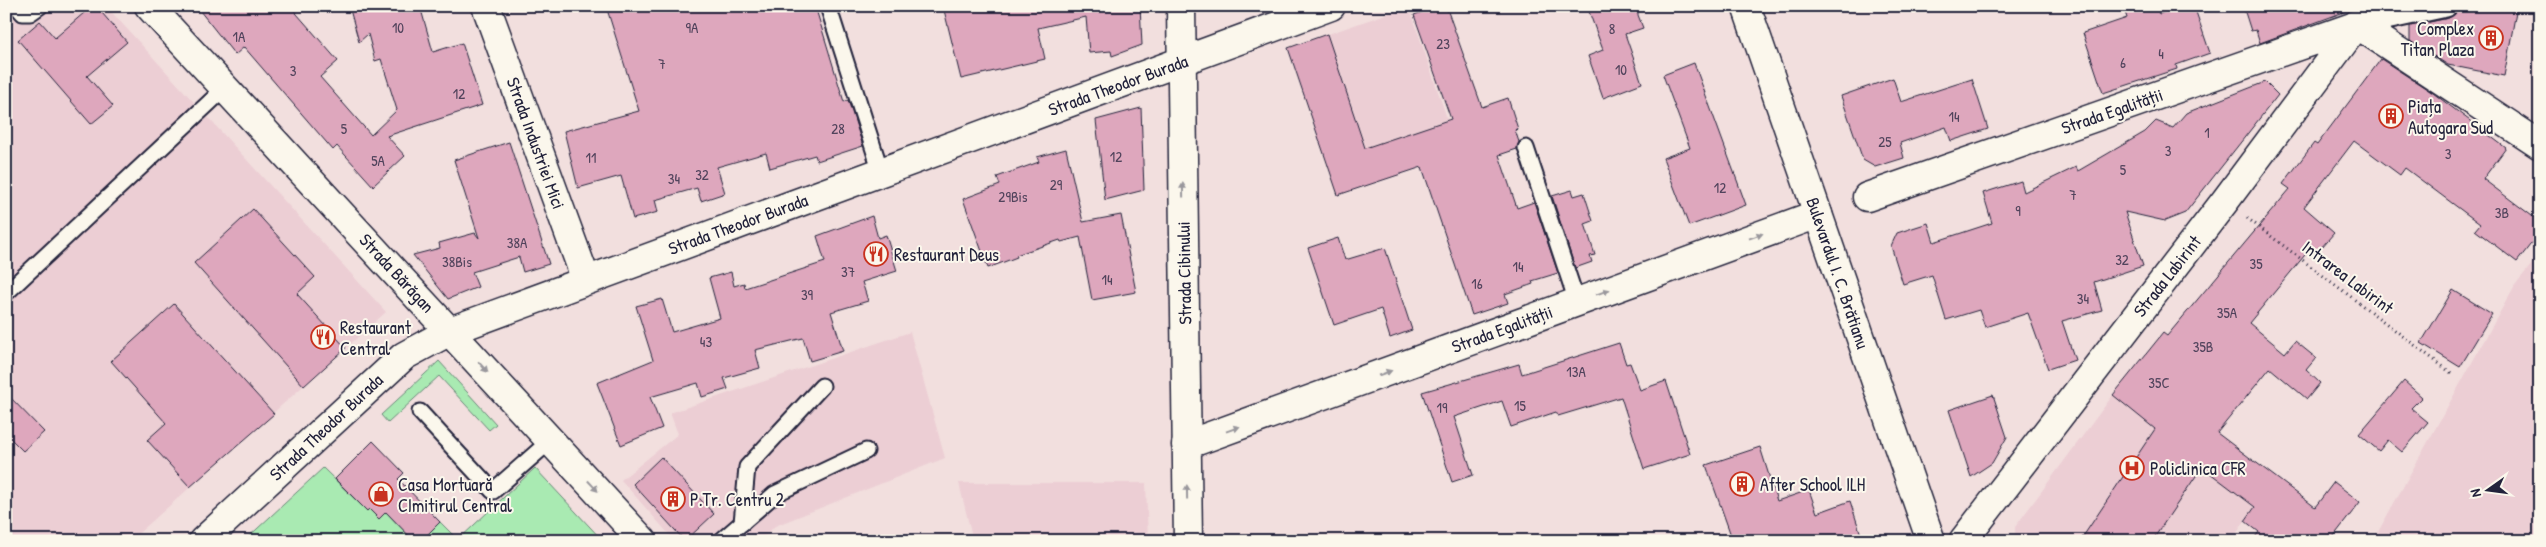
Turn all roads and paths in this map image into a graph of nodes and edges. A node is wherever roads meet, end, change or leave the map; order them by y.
1 (17, 6) edge
2 (40, 6) edge
3 (149, 6) edge
4 (486, 6) edge
5 (828, 6) edge
6 (1180, 6) edge
7 (1331, 6) edge
8 (1746, 6) edge
9 (2446, 6) edge
10 (2358, 16) edge
11 (1181, 62) junction
12 (225, 88) junction
13 (2540, 145) edge
14 (1526, 148) dead end
15 (881, 172) junction
16 (1867, 197) dead end
17 (2225, 201) junction
18 (1818, 214) junction
19 (586, 280) junction
20 (6, 293) edge
21 (1577, 302) junction
22 (450, 330) junction
23 (2454, 375) dead end
24 (822, 386) dead end
25 (420, 412) dead end
26 (550, 440) junction
27 (1186, 445) junction
28 (866, 451) dead end
29 (742, 523) junction
30 (202, 541) edge
31 (643, 541) edge
32 (721, 541) edge
33 (1188, 541) edge
34 (1931, 541) edge
35 (1963, 541) edge

1 - 2 lane
3 - 12 street, Strada Bărăgan
4 - 19 street, Strada Industriei Mici
5 - 15 lane
6 - 11 street, Strada Cibinului
7 - 11 street, Strada Theodor Burada
8 - 18 street, Bulevardul I. C. Brătianu
9 - 10 street
10 - 13 street
10 - 16 street, Strada Egalității
10 - 17 street, Strada Labirint
11 - 15 street, Strada Theodor Burada
27 -> 11 street, Strada Cibinului
12 - 20 lane
12 - 22 street, Strada Bărăgan
14 - 21 lane
15 - 19 street, Strada Theodor Burada
17 - 23 path, Intrarea Labirint
17 - 35 street, Strada Labirint
21 -> 18 street, Strada Egalității
18 - 34 street, Bulevardul I. C. Brătianu
19 - 22 street, Strada Theodor Burada
27 -> 21 street, Strada Egalității
22 -> 26 street, Strada Bărăgan
22 - 30 street, Strada Theodor Burada
24 - 29 lane
25 - 26 lane
26 -> 31 street, Strada Bărăgan
33 -> 27 street, Strada Cibinului
28 - 29 lane
29 - 32 lane

